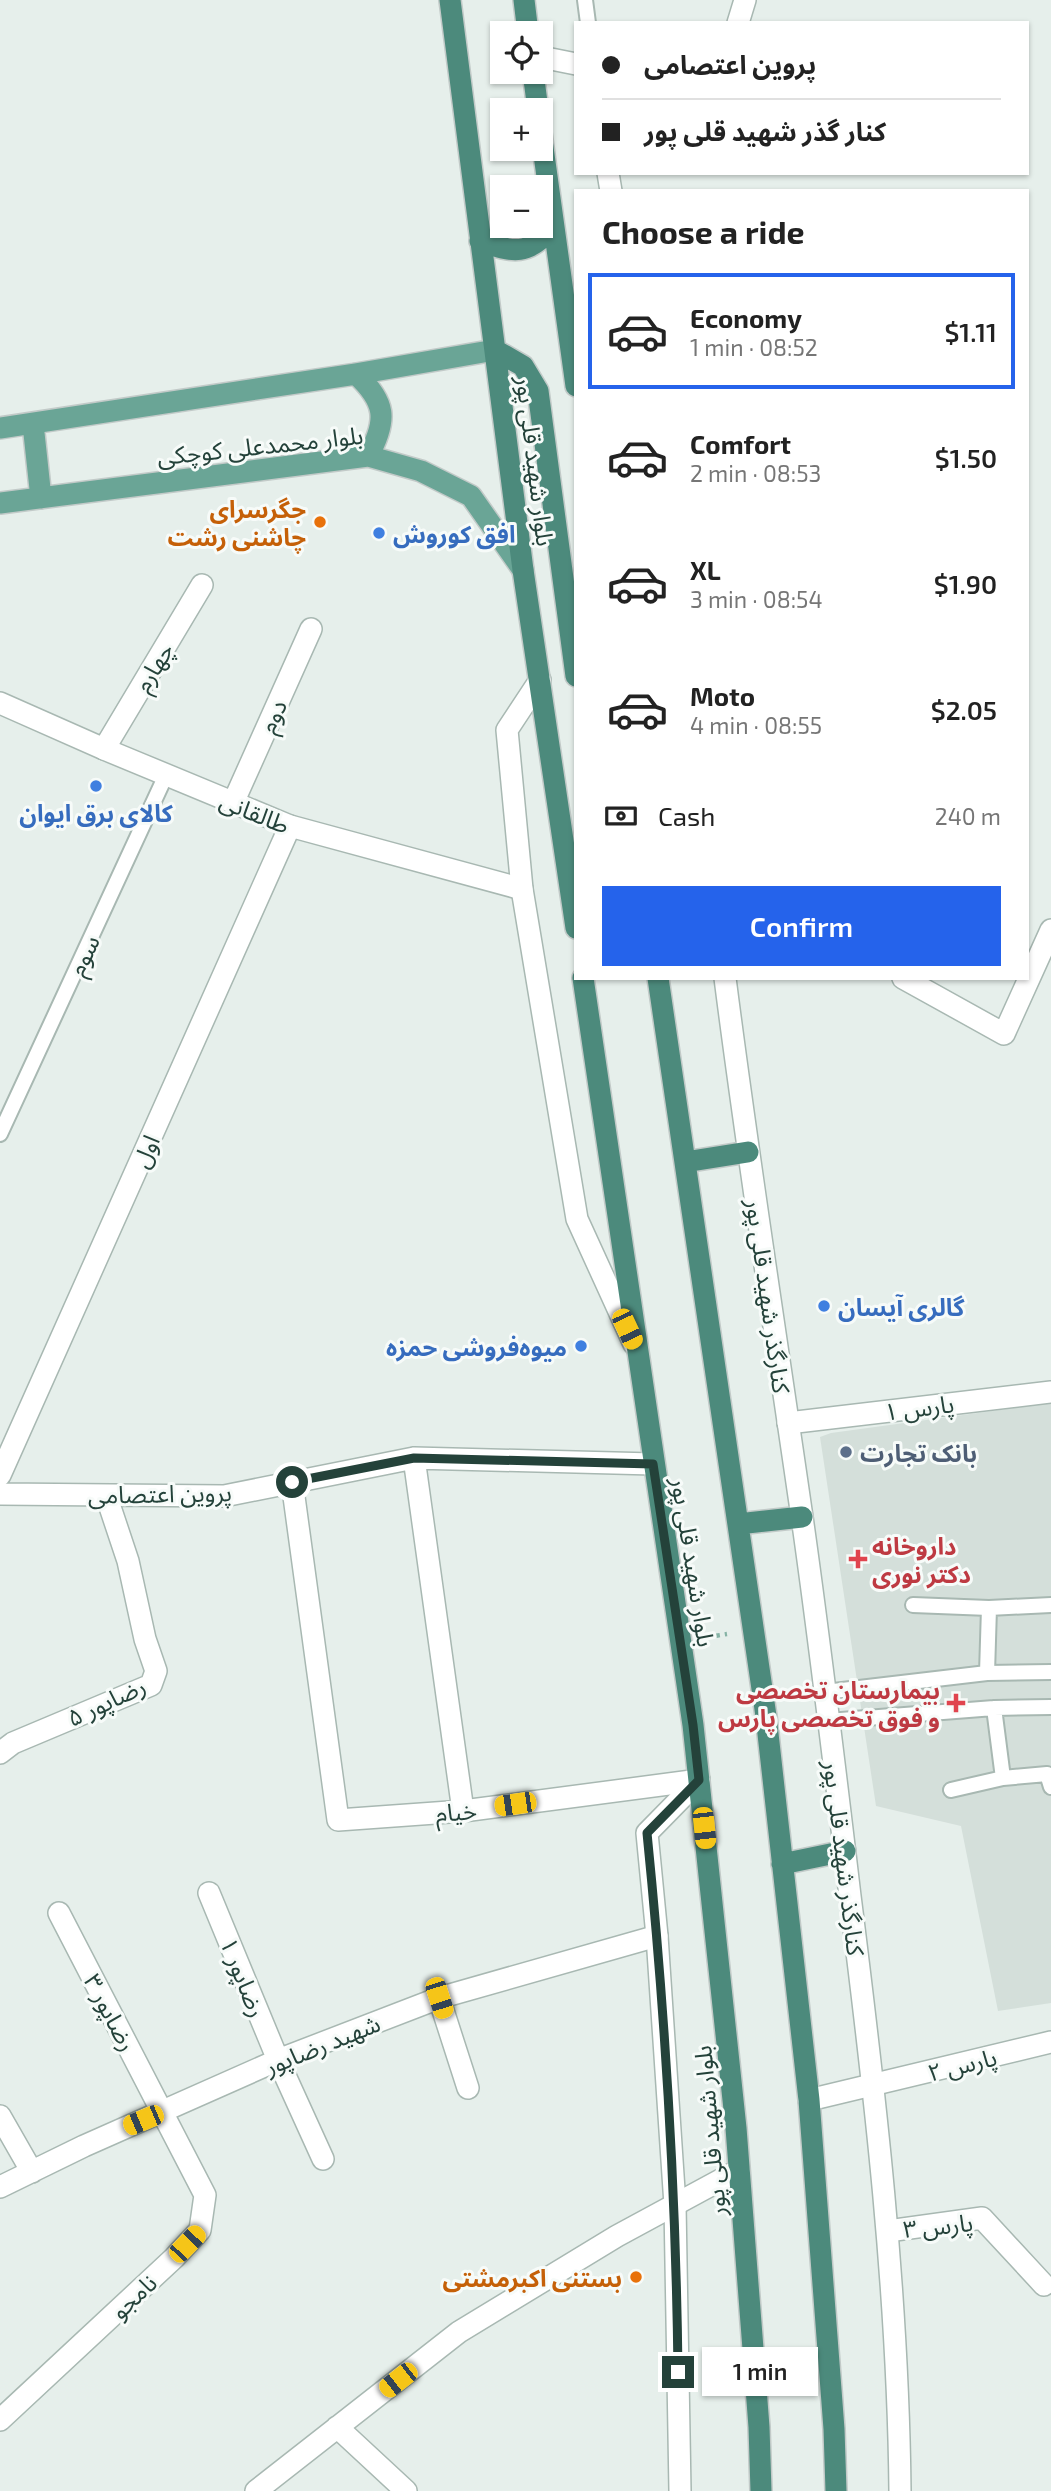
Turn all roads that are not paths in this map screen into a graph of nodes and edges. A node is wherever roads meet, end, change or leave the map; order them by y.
1 (450, 0) edge
2 (524, 0) edge
3 (585, 0) edge
4 (745, 0) edge
5 (527, 21) edge
6 (588, 21) edge
7 (739, 21) edge
8 (553, 59) edge
9 (574, 64) edge
10 (553, 227) edge
11 (544, 238) edge
12 (480, 241) junction
13 (495, 350) junction
14 (574, 372) edge
15 (356, 374) junction
16 (33, 424) junction
17 (0, 428) edge
18 (368, 456) junction
19 (41, 499) junction
20 (0, 503) edge
21 (523, 570) junction
22 (202, 585) dead end
23 (312, 629) dead end
24 (574, 661) edge
25 (540, 680) junction
26 (0, 703) edge
27 (104, 750) junction
28 (166, 775) junction
29 (233, 803) junction
30 (290, 827) junction
31 (522, 889) junction
32 (574, 914) edge
33 (1051, 930) edge
34 (1029, 979) edge
35 (583, 980) edge
36 (658, 980) edge
37 (725, 980) edge
38 (907, 980) edge
39 (1028, 980) edge
40 (0, 1134) edge
41 (748, 1152) junction
42 (685, 1162) junction
43 (638, 1352) junction
44 (1051, 1392) edge
45 (788, 1423) junction
46 (414, 1458) junction
47 (653, 1464) junction
48 (0, 1475) edge
49 (292, 1482) junction
50 (0, 1494) edge
51 (106, 1495) junction
52 (802, 1517) junction
53 (738, 1524) junction
54 (913, 1605) dead end
55 (1051, 1605) edge
56 (989, 1608) junction
57 (1051, 1672) edge
58 (987, 1673) junction
59 (825, 1692) junction
60 (1051, 1707) edge
61 (994, 1708) junction
62 (828, 1721) junction
63 (0, 1753) edge
64 (1003, 1778) junction
65 (699, 1780) junction
66 (1051, 1787) edge
67 (951, 1790) dead end
68 (463, 1811) junction
69 (845, 1851) junction
70 (782, 1864) junction
71 (209, 1893) dead end
72 (59, 1913) dead end
73 (657, 1936) junction
74 (439, 1998) junction
75 (1051, 2042) edge
76 (278, 2060) junction
77 (874, 2086) junction
78 (468, 2088) dead end
79 (809, 2100) junction
80 (163, 2111) junction
81 (0, 2116) edge
82 (323, 2159) dead end
83 (740, 2170) junction
84 (32, 2172) junction
85 (0, 2187) edge
86 (675, 2205) junction
87 (887, 2231) junction
88 (1044, 2285) dead end
89 (0, 2420) edge
90 (337, 2427) junction
91 (256, 2491) edge
92 (407, 2491) edge
93 (680, 2491) edge
94 (761, 2491) edge
95 (836, 2491) edge
96 (900, 2491) edge

1 - 12 highway, بلوار شهید قلی پور
2 - 5 highway
3 - 6 lane
4 - 7 street
8 - 9 street
10 - 14 highway, بلوار شهید قلی پور
11 - 12 highway
12 - 13 highway, بلوار شهید قلی پور
13 - 15 main road, بلوار محمدعلی کوچکی
13 - 21 highway, بلوار شهید قلی پور
13 - 24 highway
15 - 16 main road, بلوار محمدعلی کوچکی
15 - 18 main road
16 - 17 main road, بلوار محمدعلی کوچکی
16 - 19 main road
18 - 19 main road, بلوار محمدعلی کوچکی
18 - 21 main road, بلوار محمدعلی کوچکی
19 - 20 main road, بلوار محمدعلی کوچکی
21 - 25 highway, بلوار شهید قلی پور
22 - 27 street, چهارم
23 - 29 street, دوم
25 - 31 street
25 - 32 highway, بلوار شهید قلی پور
26 - 27 street, طالقانی
27 - 28 street, طالقانی
28 - 29 street, طالقانی
28 - 40 lane, سوم
29 - 30 street, طالقانی
30 - 31 street, طالقانی
30 - 48 street, اول
31 - 43 street
33 - 34 street
35 - 43 highway, بلوار شهید قلی پور
36 - 42 highway, بلوار شهید قلی پور
37 - 41 street, کنارگذر شهید قلی پور
38 - 39 street
41 - 42 highway
41 - 45 street, کنارگذر شهید قلی پور
42 - 53 highway, بلوار شهید قلی پور
43 - 47 highway, بلوار شهید قلی پور
44 - 45 street, پارس ۱
45 - 52 street, کنارگذر شهید قلی پور
46 - 47 street, پروین اعتصامی
46 - 49 street, پروین اعتصامی
46 - 68 street
47 - 65 highway, بلوار شهید قلی پور
49 - 51 street, پروین اعتصامی
49 - 68 street, خیام
50 - 51 street, پروین اعتصامی
51 - 63 street, رضاپور ۵
52 - 53 highway
52 - 59 street, کنارگذر شهید قلی پور
53 - 70 highway, بلوار شهید قلی پور
54 - 56 lane
55 - 56 lane
56 - 58 lane
57 - 58 lane
58 - 59 lane
59 - 62 street, کنارگذر شهید قلی پور
60 - 61 lane
61 - 62 lane
61 - 64 lane
62 - 69 street, کنارگذر شهید قلی پور
64 - 66 lane
64 - 67 lane
65 - 68 street, خیام
65 - 73 street
65 - 83 highway, بلوار شهید قلی پور
69 - 70 highway
69 - 77 street, کنارگذر شهید قلی پور
70 - 79 highway, بلوار شهید قلی پور
71 - 76 street, رضاپور ۱
72 - 80 street, رضاپور ۳
73 - 74 street, شهید رضاپور
73 - 86 street
74 - 76 street, شهید رضاپور
74 - 78 street
75 - 77 street, پارس ۲
76 - 80 street, شهید رضاپور
76 - 82 street, رضاپور ۱
77 - 79 street, پارس ۲
77 - 87 street, کنارگذر شهید قلی پور
79 - 95 highway, بلوار شهید قلی پور
80 - 84 street, شهید رضاپور
80 - 89 street, نامجو
81 - 84 street
83 - 86 street
83 - 94 highway, بلوار شهید قلی پور
84 - 85 street, شهید رضاپور
86 - 90 street
86 - 93 street
87 - 88 street, پارس ۳
87 - 96 street, کنارگذر شهید قلی پور
90 - 91 street
90 - 92 street

